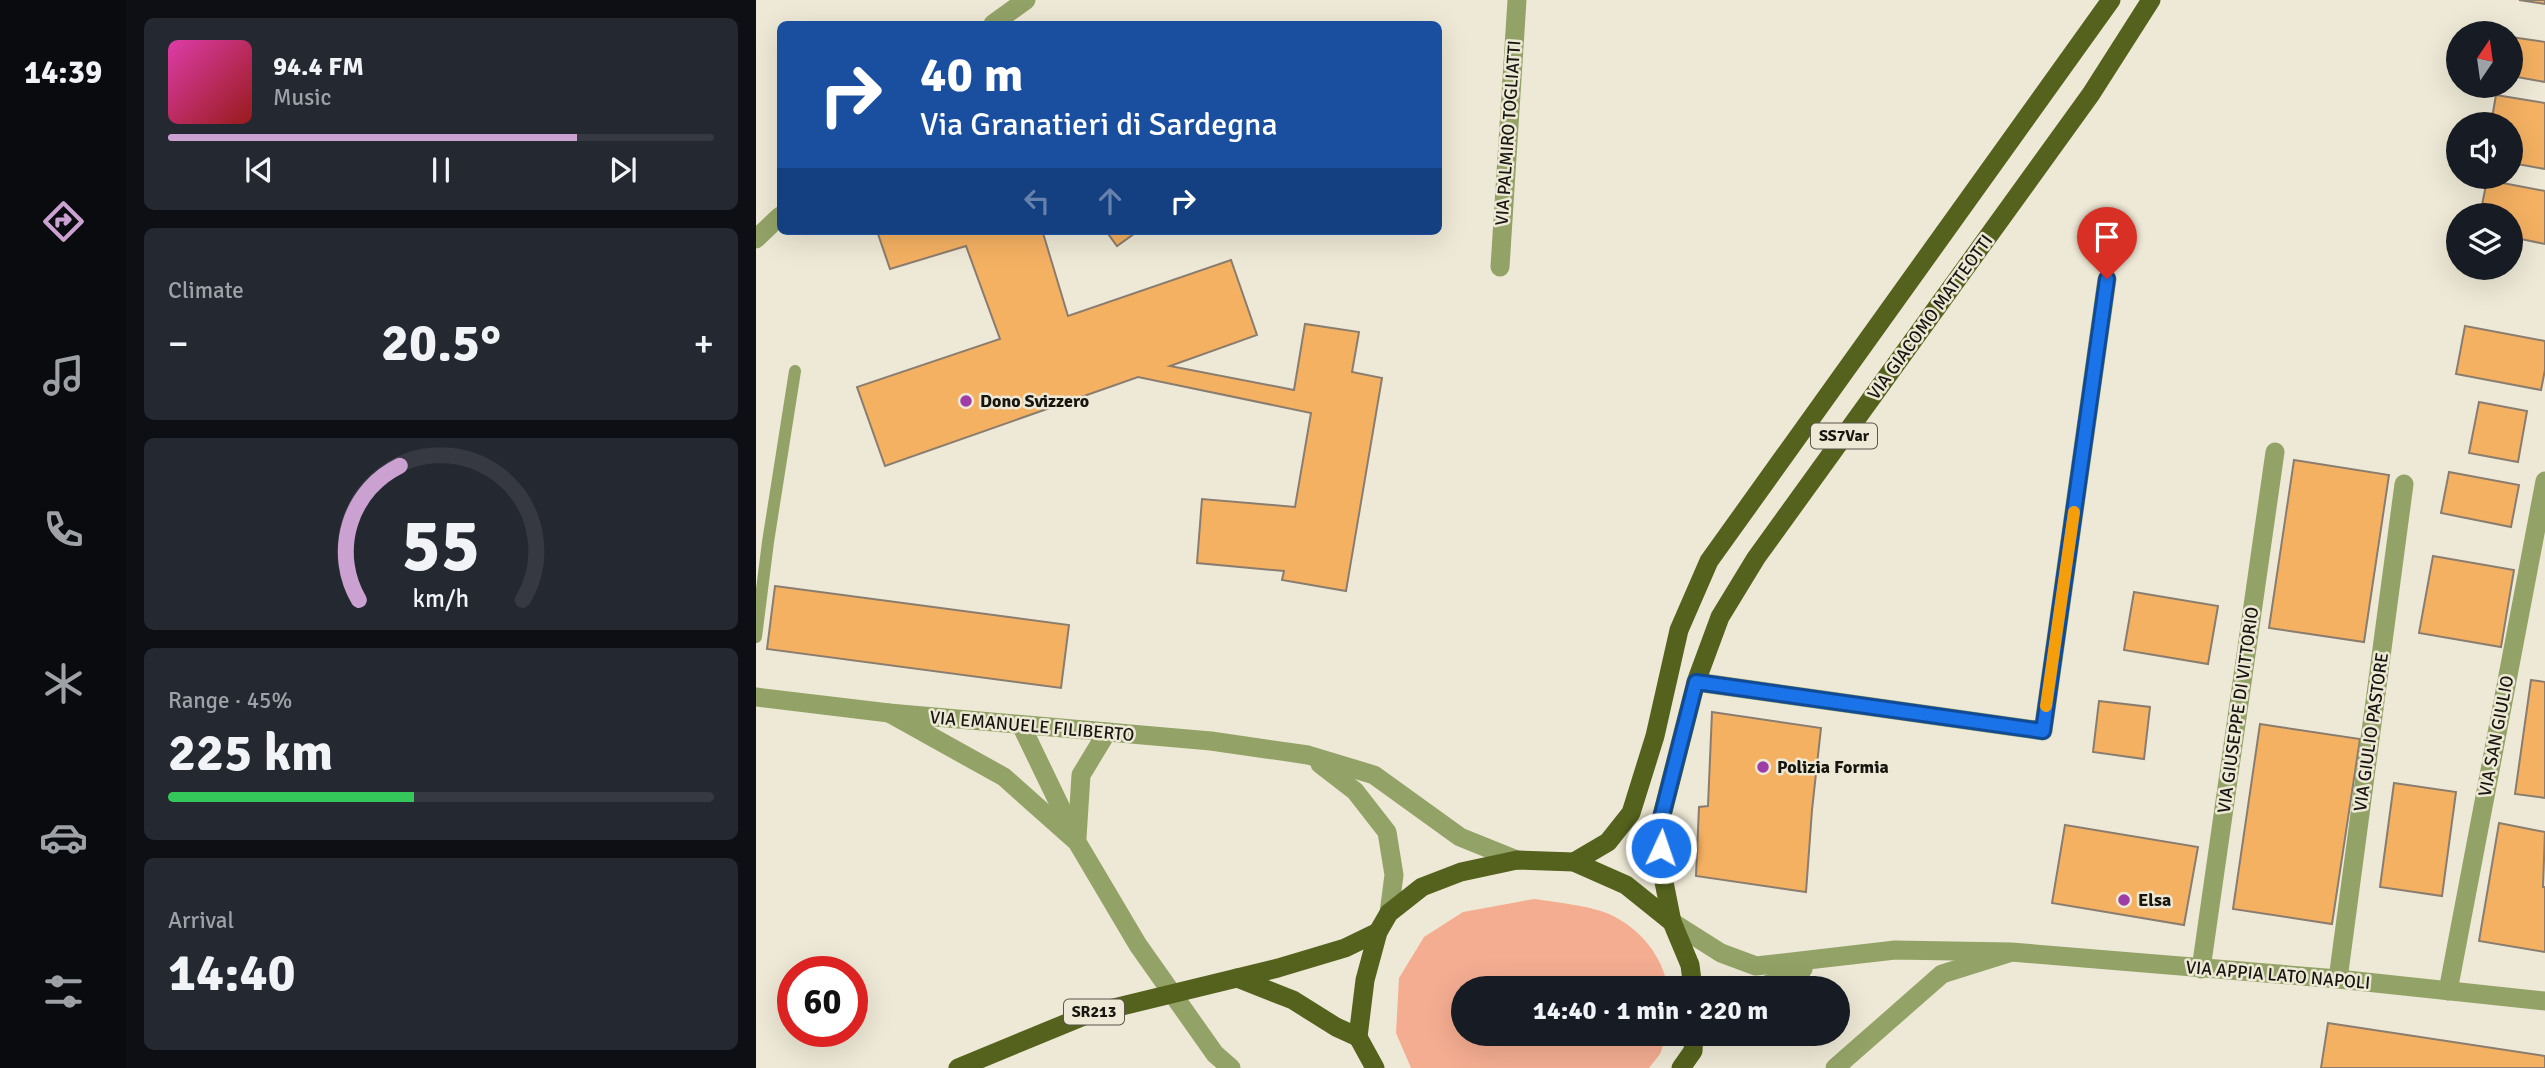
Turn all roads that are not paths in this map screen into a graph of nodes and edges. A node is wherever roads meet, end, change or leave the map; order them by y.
1 (1026, 0) edge
2 (1517, 0) edge
3 (2110, 0) edge
4 (2151, 0) edge
5 (997, 21) edge
6 (777, 219) edge
7 (756, 239) edge
8 (1500, 267) dead end
9 (2107, 279) dead end
10 (795, 370) dead end
11 (2275, 452) dead end
12 (2545, 481) edge
13 (2404, 484) dead end
14 (756, 637) edge
15 (1696, 682) junction
16 (756, 697) edge
17 (889, 713) junction
18 (1021, 725) junction
19 (1107, 732) junction
20 (1308, 755) junction
21 (1077, 842) junction
22 (1517, 860) junction
23 (1574, 862) junction
24 (1390, 913) junction
25 (1672, 922) junction
26 (1378, 932) junction
27 (2011, 952) junction
28 (1827, 959) junction
29 (2201, 969) junction
30 (1691, 976) edge
31 (1787, 976) edge
32 (1237, 978) junction
33 (2338, 979) junction
34 (2448, 991) junction
35 (2545, 1001) edge
36 (1358, 1037) junction
37 (1694, 1046) edge
38 (958, 1068) edge
39 (1231, 1068) edge
40 (1375, 1068) edge
41 (1681, 1068) edge
42 (1835, 1068) edge

1 - 5 street
2 - 8 street, VIA PALMIRO TOGLIATTI
3 - 23 main road, SS7Var
4 - 15 main road, VIA GIACOMO MATTEOTTI / SS7Var
6 - 7 street
9 - 15 street
10 - 14 lane
11 - 29 street, VIA GIUSEPPE DI VITTORIO
12 - 34 street, VIA SAN GIULIO
13 - 33 street, VIA GIULIO PASTORE
15 - 25 main road, VIA GIACOMO MATTEOTTI / SS7Var
16 - 17 street, VIA EMANUELE FILIBERTO
17 - 18 street, VIA EMANUELE FILIBERTO
17 - 21 street
18 - 19 street, VIA EMANUELE FILIBERTO
18 - 21 street
19 - 20 street, VIA EMANUELE FILIBERTO
19 - 21 street
20 - 22 street, VIA EMANUELE FILIBERTO
20 - 24 street
21 - 39 street
22 - 23 main road
22 - 24 main road
23 - 25 main road
24 - 26 main road
25 - 28 street, VIA APPIA LATO NAPOLI
25 - 30 main road, VIA GIACOMO MATTEOTTI
26 - 32 main road, SR213
26 - 36 main road
27 - 28 street, VIA APPIA LATO NAPOLI
27 - 29 street, VIA APPIA LATO NAPOLI
27 - 42 street, VIA APPIA LATO NAPOLI
28 - 31 street, VIA APPIA LATO NAPOLI
29 - 33 street, VIA APPIA LATO NAPOLI
32 - 36 main road
32 - 38 main road, SR213
33 - 34 street, VIA APPIA LATO NAPOLI
34 - 35 street, VIA APPIA LATO NAPOLI
36 - 40 main road
37 - 41 main road

